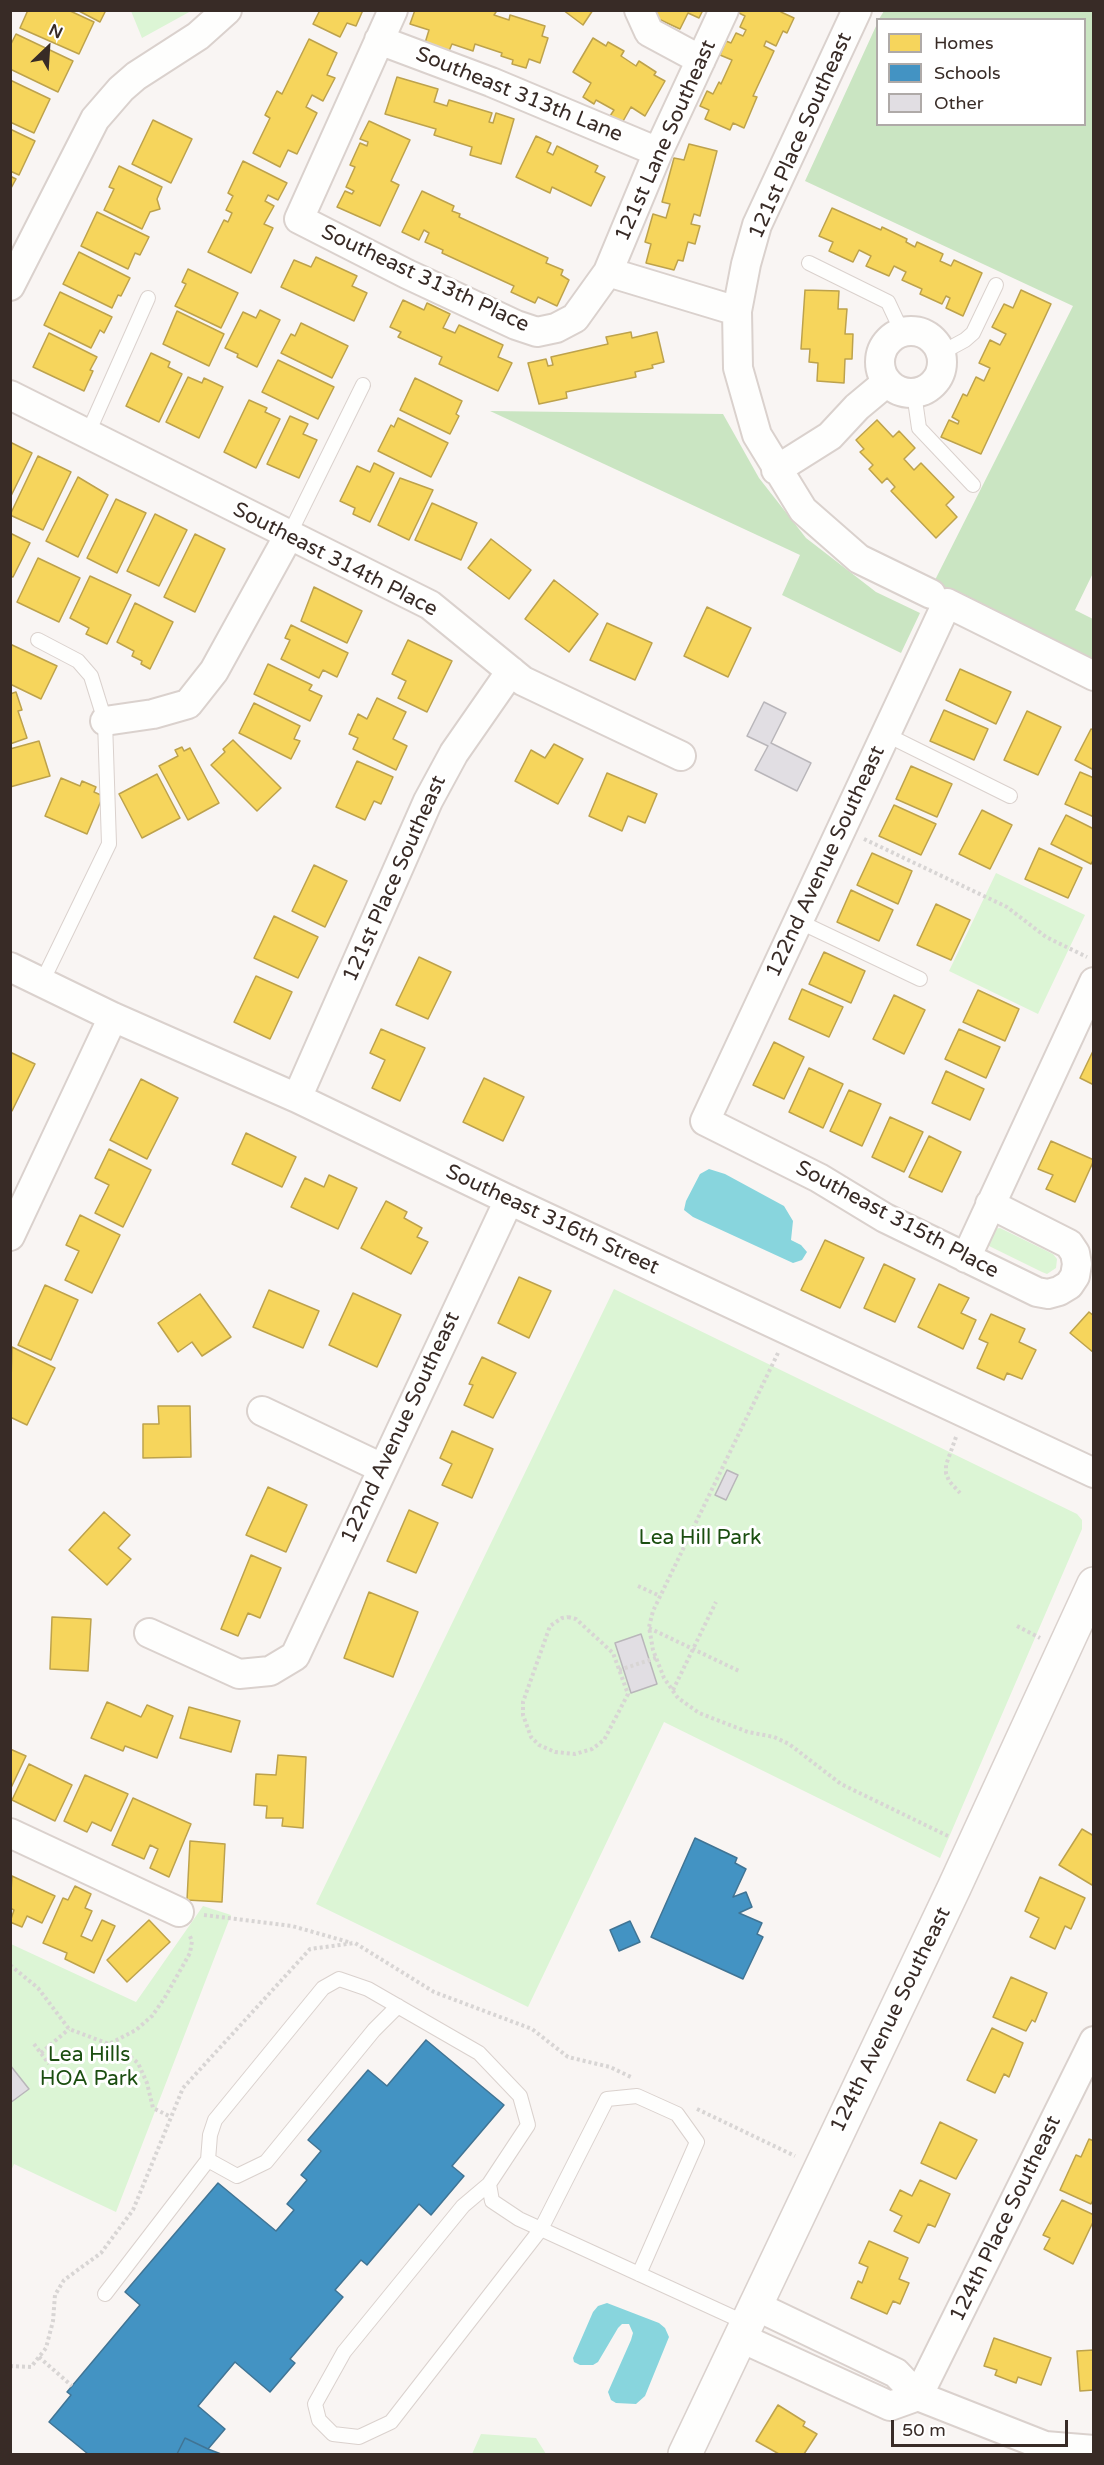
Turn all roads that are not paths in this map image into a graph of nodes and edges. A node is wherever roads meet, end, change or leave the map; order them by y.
1 (226, 10) edge
2 (393, 10) edge
3 (639, 10) edge
4 (724, 10) edge
5 (857, 10) edge
6 (379, 40) junction
7 (701, 60) junction
8 (658, 152) junction
9 (809, 263) dead end
10 (608, 272) junction
11 (996, 285) dead end
12 (10, 286) edge
13 (148, 298) dead end
14 (738, 311) junction
15 (902, 332) junction
16 (941, 353) junction
17 (887, 382) junction
18 (363, 385) dead end
19 (914, 393) junction
20 (10, 395) edge
21 (88, 433) junction
22 (776, 470) junction
23 (973, 485) dead end
24 (289, 535) junction
25 (939, 598) junction
26 (38, 640) dead end
27 (511, 671) junction
28 (1094, 676) edge
29 (105, 721) junction
30 (885, 735) junction
31 (681, 756) dead end
32 (1010, 796) dead end
33 (798, 921) junction
34 (10, 967) edge
35 (920, 979) dead end
36 (42, 982) junction
37 (1092, 990) edge
38 (113, 1017) junction
39 (297, 1098) junction
40 (705, 1121) joint
41 (509, 1200) junction
42 (990, 1204) junction
43 (10, 1236) edge
44 (966, 1258) junction
45 (262, 1412) dead end
46 (382, 1468) junction
47 (1094, 1473) edge
48 (1094, 1584) edge
49 (149, 1633) dead end
50 (10, 1833) edge
51 (179, 1912) road end
52 (398, 2006) junction
53 (1094, 2041) edge
54 (208, 2160) junction
55 (489, 2184) junction
56 (541, 2229) junction
57 (639, 2274) junction
58 (105, 2294) dead end
59 (747, 2322) junction
60 (918, 2396) junction
61 (1094, 2451) edge
62 (685, 2454) edge

1 - 12 street
2 - 6 street
3 - 7 street
4 - 7 street, 121st Lane Southeast
5 - 14 street, 121st Place Southeast
6 - 8 street, Southeast 313th Lane
6 - 10 street, Southeast 313th Place
7 - 8 street, 121st Lane Southeast
8 - 10 street, 121st Lane Southeast
9 - 15 lane
10 - 14 street
11 - 16 lane
13 - 21 lane
14 - 22 street, 121st Place Southeast
15 - 16 street
15 - 17 street
16 - 19 street
17 - 19 street
17 - 22 street
18 - 24 lane
19 - 23 lane
20 - 21 street, Southeast 314th Place
21 - 24 street, Southeast 314th Place
22 - 25 street, 121st Place Southeast
24 - 27 street, Southeast 314th Place
24 - 29 street
25 - 28 street, 121st Place Southeast
25 - 30 street, 122nd Avenue Southeast
26 - 29 lane
27 - 31 street, Southeast 314th Place
27 - 39 street, 121st Place Southeast
29 - 36 lane
30 - 32 lane
30 - 33 street, 122nd Avenue Southeast
33 - 35 lane
33 - 40 street, 122nd Avenue Southeast
34 - 36 street, Southeast 316th Street
36 - 38 street, Southeast 316th Street
37 - 42 street
38 - 39 street, Southeast 316th Street
38 - 43 street
39 - 41 street, Southeast 316th Street
40 - 44 street, Southeast 315th Place
41 - 46 street, 122nd Avenue Southeast
41 - 47 street, Southeast 316th Street
42 - 44 street
42 - 44 street, Southeast 315th Place
45 - 46 street
46 - 49 street, 122nd Avenue Southeast
48 - 59 street, 124th Avenue Southeast
50 - 51 street
52 - 54 lane
52 - 54 lane
52 - 55 lane
53 - 60 street, 124th Place Southeast
54 - 58 lane
55 - 56 lane
55 - 56 lane
56 - 57 lane
56 - 57 lane
57 - 59 lane
59 - 60 street
59 - 62 street, 124th Avenue Southeast
60 - 61 street

